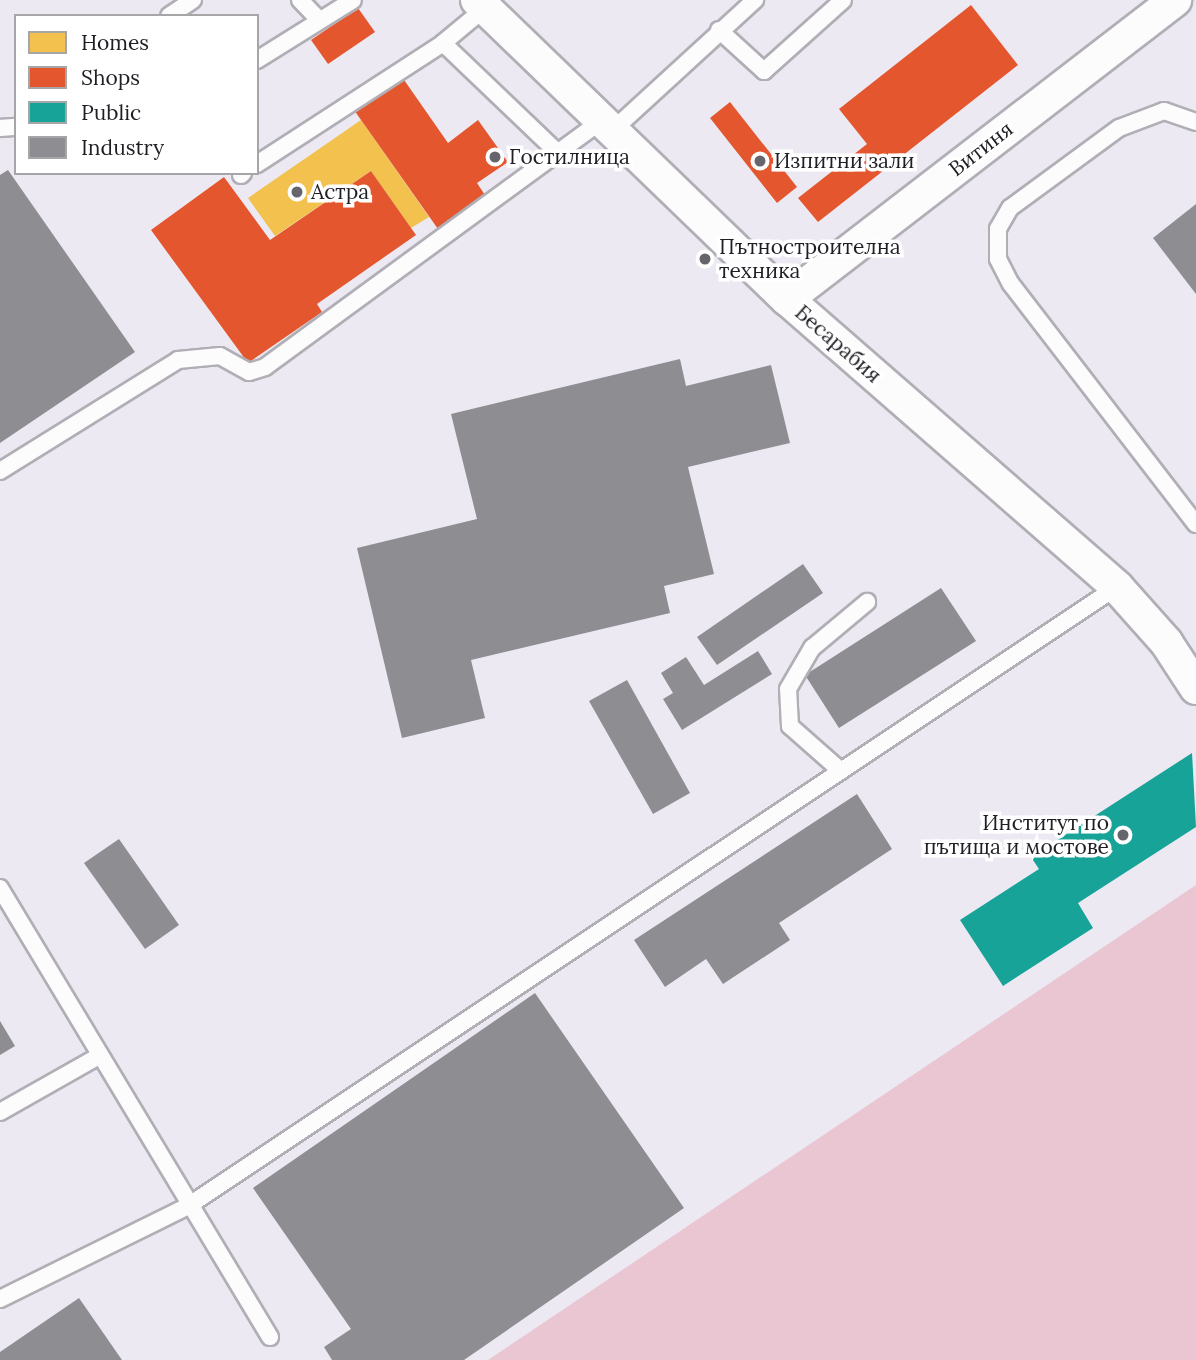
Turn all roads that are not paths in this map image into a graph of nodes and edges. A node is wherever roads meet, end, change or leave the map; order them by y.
1 (193, 0) edge
2 (300, 0) edge
3 (353, 0) edge
4 (755, 0) edge
5 (843, 0) edge
6 (1175, 0) edge
7 (481, 4) edge
8 (172, 14) edge
9 (319, 20) junction
10 (719, 30) junction
11 (443, 43) junction
12 (259, 59) edge
13 (1196, 122) edge
14 (608, 125) junction
15 (559, 154) junction
16 (259, 163) edge
17 (787, 299) junction
18 (0, 471) edge
19 (1196, 524) edge
20 (1117, 587) junction
21 (867, 602) dead end
22 (1196, 688) edge
23 (841, 771) junction
24 (0, 888) edge
25 (99, 1056) junction
26 (0, 1112) edge
27 (188, 1206) junction
28 (0, 1299) edge
29 (270, 1338) dead end

1 - 8 lane
2 - 9 lane
3 - 9 lane
4 - 10 lane
5 - 10 lane
6 - 17 street, Витиня
7 - 11 lane
7 - 14 street, Бесарабия
9 - 12 lane
10 - 14 lane
11 - 15 lane
11 - 16 lane
13 - 19 lane
14 - 15 lane
14 - 17 street, Бесарабия
15 - 18 lane
17 - 20 street, Бесарабия
20 - 22 street, Бесарабия
20 - 23 lane
21 - 23 lane
23 - 27 lane
24 - 25 lane
25 - 26 lane
25 - 27 lane
27 - 28 lane
27 - 29 lane

